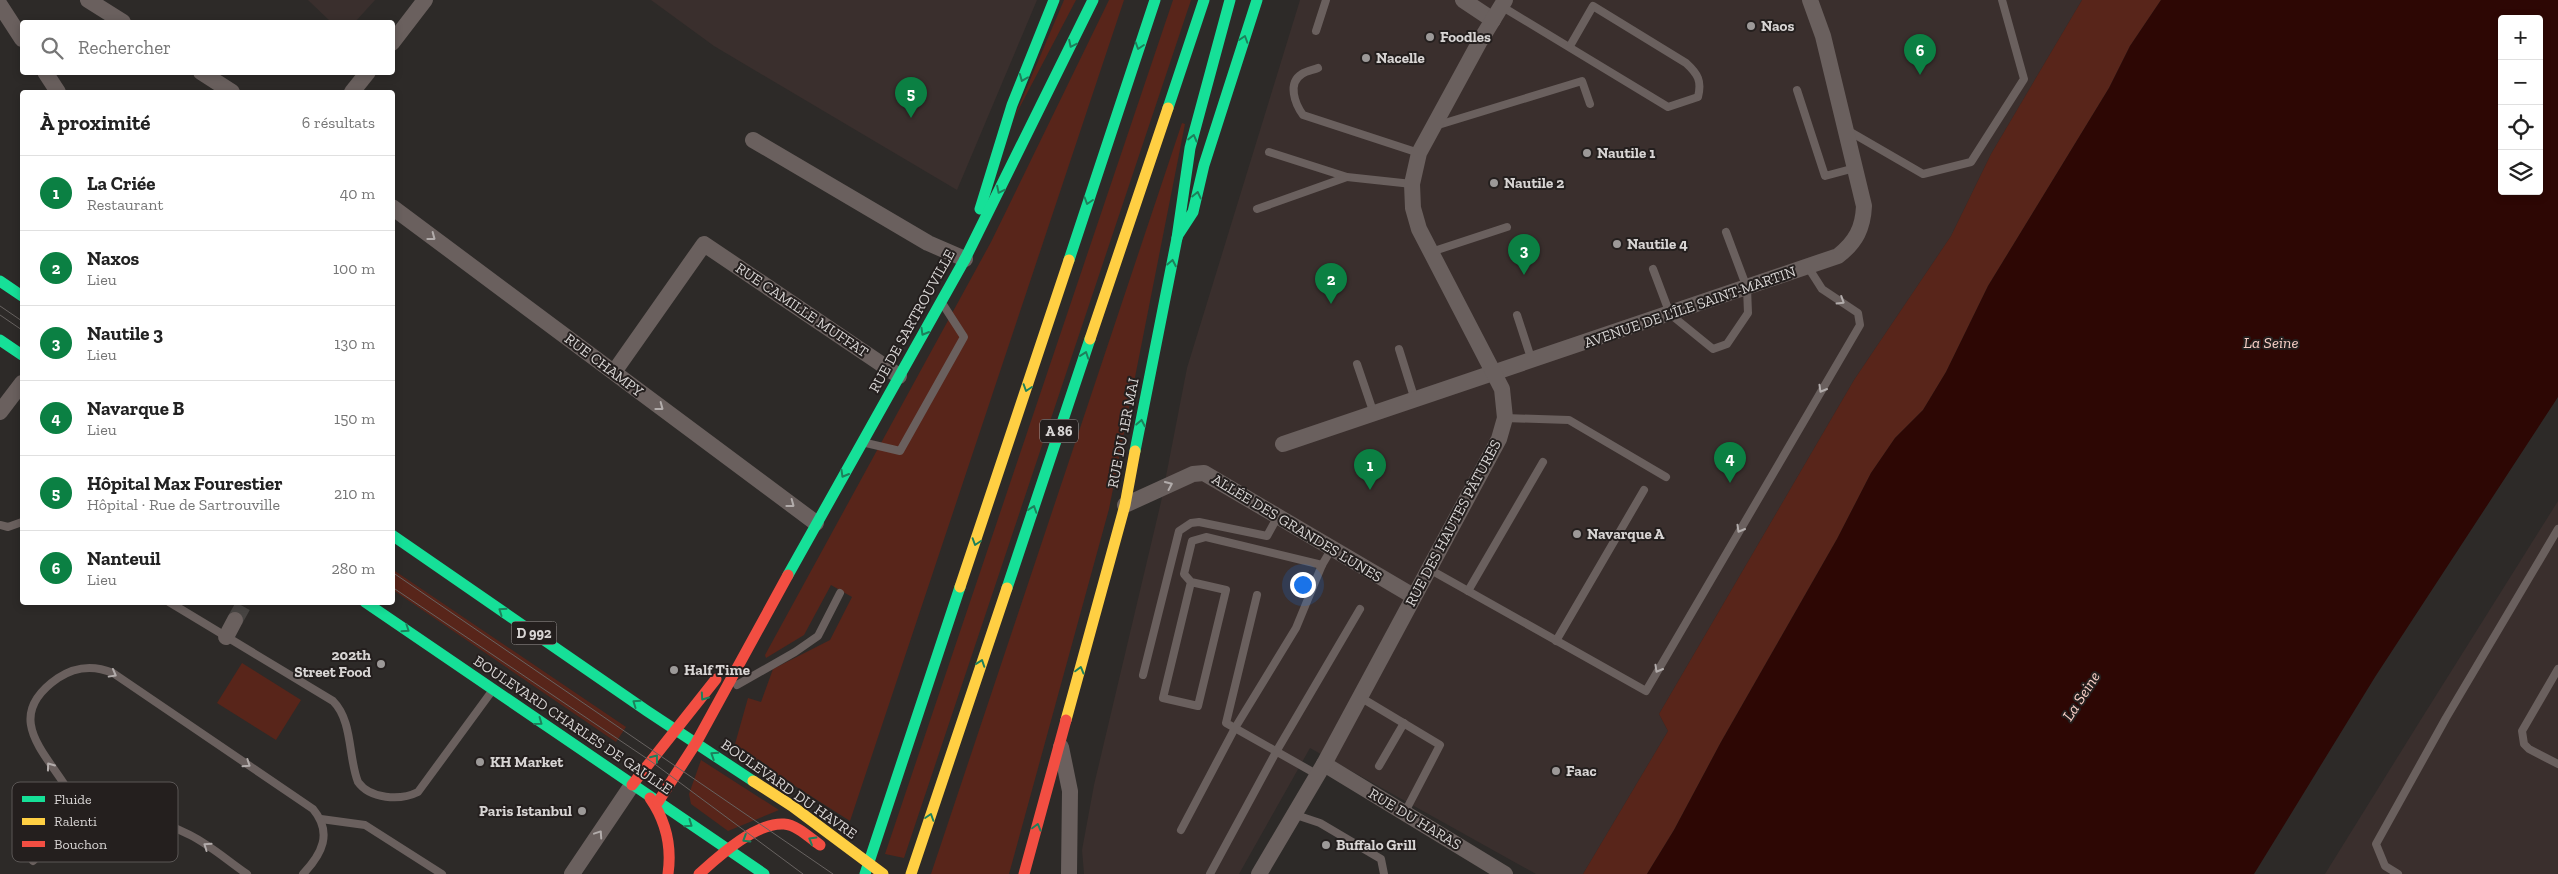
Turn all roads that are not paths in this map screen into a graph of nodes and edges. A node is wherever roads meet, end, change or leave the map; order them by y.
1 (88, 0) edge
2 (425, 0) edge
3 (1054, 0) edge
4 (1093, 0) edge
5 (1155, 0) edge
6 (1204, 0) edge
7 (1230, 0) edge
8 (1257, 0) edge
9 (1326, 0) edge
10 (1463, 0) edge
11 (1810, 0) edge
12 (2002, 0) edge
13 (0, 5) edge
14 (1500, 9) edge
15 (120, 20) edge
16 (1316, 31) dead end
17 (20, 36) edge
18 (395, 38) edge
19 (1570, 46) junction
20 (1318, 68) dead end
21 (47, 75) edge
22 (206, 75) edge
23 (366, 75) edge
24 (57, 90) edge
25 (229, 90) edge
26 (354, 90) edge
27 (1797, 90) dead end
28 (1590, 104) dead end
29 (1432, 127) junction
30 (1845, 129) junction
31 (753, 140) dead end
32 (1269, 152) dead end
33 (1418, 153) junction
34 (1855, 168) junction
35 (1347, 177) junction
36 (1412, 184) junction
37 (395, 209) edge
38 (1257, 209) dead end
39 (1506, 227) dead end
40 (1726, 232) dead end
41 (1177, 238) junction
42 (1430, 252) junction
43 (965, 259) junction
44 (1808, 267) junction
45 (1653, 269) dead end
46 (0, 281) edge
47 (1747, 288) junction
48 (20, 295) edge
49 (941, 303) junction
50 (1670, 314) junction
51 (1517, 315) dead end
52 (0, 340) edge
53 (1399, 348) dead end
54 (20, 354) edge
55 (1532, 361) junction
56 (1357, 364) dead end
57 (614, 372) junction
58 (1495, 374) junction
59 (899, 376) junction
60 (20, 386) edge
61 (1415, 400) junction
62 (0, 412) edge
63 (1374, 414) junction
64 (1505, 418) junction
65 (862, 442) junction
66 (1283, 444) dead end
67 (1543, 462) dead end
68 (1666, 477) dead end
69 (1644, 490) dead end
70 (1125, 505) junction
71 (1278, 516) junction
72 (20, 523) edge
73 (816, 523) junction
74 (0, 525) edge
75 (2558, 529) edge
76 (395, 537) edge
77 (1332, 548) junction
78 (1322, 565) junction
79 (1428, 569) junction
80 (1191, 582) junction
81 (782, 586) junction
82 (1468, 591) junction
83 (840, 593) dead end
84 (1257, 595) dead end
85 (1413, 596) junction
86 (174, 605) edge
87 (369, 605) edge
88 (1360, 609) dead end
89 (235, 620) tunnel mouth
90 (226, 637) junction
91 (1556, 641) junction
92 (2558, 669) edge
93 (1143, 675) dead end
94 (494, 689) junction
95 (725, 692) junction
96 (1360, 697) junction
97 (1404, 723) junction
98 (1235, 728) junction
99 (676, 730) junction
100 (696, 743) junction
101 (1060, 745) junction
102 (1276, 752) junction
103 (2558, 764) edge
104 (1379, 766) dead end
105 (1321, 769) junction
106 (62, 782) edge
107 (632, 786) junction
108 (653, 799) junction
109 (1405, 812) junction
110 (1296, 815) junction
111 (321, 819) junction
112 (875, 828) junction
113 (178, 829) edge
114 (1182, 830) dead end
115 (826, 848) dead end
116 (728, 850) junction
117 (843, 859) dead end
118 (913, 869) edge
119 (247, 874) edge
120 (303, 874) edge
121 (442, 874) edge
122 (572, 874) edge
123 (668, 874) edge
124 (699, 874) edge
125 (764, 874) edge
126 (854, 874) edge
127 (867, 874) edge
128 (882, 874) edge
129 (1024, 874) edge
130 (1069, 874) edge
131 (1210, 874) edge
132 (1258, 874) edge
133 (1384, 874) edge
134 (1505, 874) edge
135 (2398, 874) edge

1 - 15 street
2 - 18 street
3 -> 43 main road, RUE DE SARTROUVILLE
4 -> 43 main road
5 -> 112 main road
118 -> 6 main road, A 86
41 -> 7 main road
41 -> 8 main road, RUE DU 1ER MAI
9 - 16 lane
10 - 14 street
11 - 30 street, AVENUE DE L'ÎLE SAINT-MARTIN
12 - 30 lane
13 - 17 street
14 - 19 lane
14 - 29 street, RUE DES HAUTES PÂTURES
19 - 19 lane
20 - 33 lane
21 - 24 street
22 - 25 street
23 - 26 street
27 - 34 lane
28 - 29 lane
29 - 33 street, RUE DES HAUTES PÂTURES
30 - 34 street, AVENUE DE L'ÎLE SAINT-MARTIN
31 - 43 street
32 - 35 lane
33 - 36 street, RUE DES HAUTES PÂTURES
34 - 44 street, AVENUE DE L'ÎLE SAINT-MARTIN
35 - 36 lane
35 - 38 lane
36 - 42 street, RUE DES HAUTES PÂTURES
37 -> 57 street, RUE CHAMPY
39 - 42 lane
40 - 47 lane
70 -> 41 main road, RUE DU 1ER MAI
42 - 58 street, RUE DES HAUTES PÂTURES
43 - 49 main road, RUE DE SARTROUVILLE
44 - 47 street, AVENUE DE L'ÎLE SAINT-MARTIN
44 -> 91 lane
45 - 50 lane
46 - 48 main road
47 - 50 street, AVENUE DE L'ÎLE SAINT-MARTIN
47 - 50 lane
49 -> 59 main road, RUE DE SARTROUVILLE
49 - 65 lane
50 - 55 street, AVENUE DE L'ÎLE SAINT-MARTIN
51 - 55 lane
52 - 54 main road
53 - 61 lane
55 - 58 street, AVENUE DE L'ÎLE SAINT-MARTIN
56 - 63 lane
57 - 59 street, RUE CAMILLE MUFFAT
57 -> 73 street, RUE CHAMPY
58 - 61 street, AVENUE DE L'ÎLE SAINT-MARTIN
58 - 64 street, RUE DES HAUTES PÂTURES
59 - 65 main road, RUE DE SARTROUVILLE
60 - 62 street
61 - 63 street, AVENUE DE L'ÎLE SAINT-MARTIN
63 - 66 street, AVENUE DE L'ÎLE SAINT-MARTIN
64 - 68 lane
64 - 79 street, RUE DES HAUTES PÂTURES
65 -> 73 main road, RUE DE SARTROUVILLE
67 - 82 lane
69 - 91 lane
70 -> 71 street, ALLÉE DES GRANDES LUNES
101 -> 70 main road, RUE DU 1ER MAI
71 - 77 street, ALLÉE DES GRANDES LUNES
71 - 93 lane
72 - 74 lane
73 - 81 main road, RUE DE SARTROUVILLE
75 - 135 lane
99 -> 76 main road, D 992
77 - 78 lane
77 - 85 street, ALLÉE DES GRANDES LUNES
78 - 80 lane
78 - 98 lane
79 - 82 lane
79 - 85 street, RUE DES HAUTES PÂTURES
80 - 80 lane
81 - 95 main road, RUE DE SARTROUVILLE
81 -> 99 main road, RUE DE SARTROUVILLE
82 - 91 lane
83 - 95 lane
84 - 98 lane
85 - 96 street, RUE DES HAUTES PÂTURES
86 - 90 lane
87 -> 94 main road, BOULEVARD CHARLES DE GAULLE
88 - 102 lane
89 - 90 street
90 - 94 lane
92 - 103 lane
94 -> 107 main road, BOULEVARD CHARLES DE GAULLE
95 - 100 main road, RUE DE SARTROUVILLE
96 - 97 lane
96 - 105 street, RUE DES HAUTES PÂTURES
97 - 104 lane
97 - 109 lane
98 - 102 lane
98 - 114 lane
99 - 100 main road, BOULEVARD DU HAVRE / D 992
107 -> 99 main road, RUE DE SARTROUVILLE
100 - 108 main road, RUE DE SARTROUVILLE
128 -> 100 main road, BOULEVARD DU HAVRE / D 992
129 -> 101 main road, RUE DU 1ER MAI
101 - 130 street
102 - 105 lane
102 - 131 lane
105 - 109 street, RUE DU HARAS
105 - 110 street, RUE DES HAUTES PÂTURES
106 -> 111 lane
107 - 108 main road, BOULEVARD CHARLES DE GAULLE
122 -> 107 street
108 -> 116 main road, BOULEVARD CHARLES DE GAULLE
108 - 123 main road
109 - 134 street, RUE DU HARAS
110 - 132 street, RUE DES HAUTES PÂTURES
110 - 133 lane
111 - 120 lane
111 - 121 lane
112 - 126 main road
112 - 127 main road
119 -> 113 lane
115 -> 116 main road
116 - 124 main road
116 - 125 main road, BOULEVARD CHARLES DE GAULLE
117 - 127 main road

